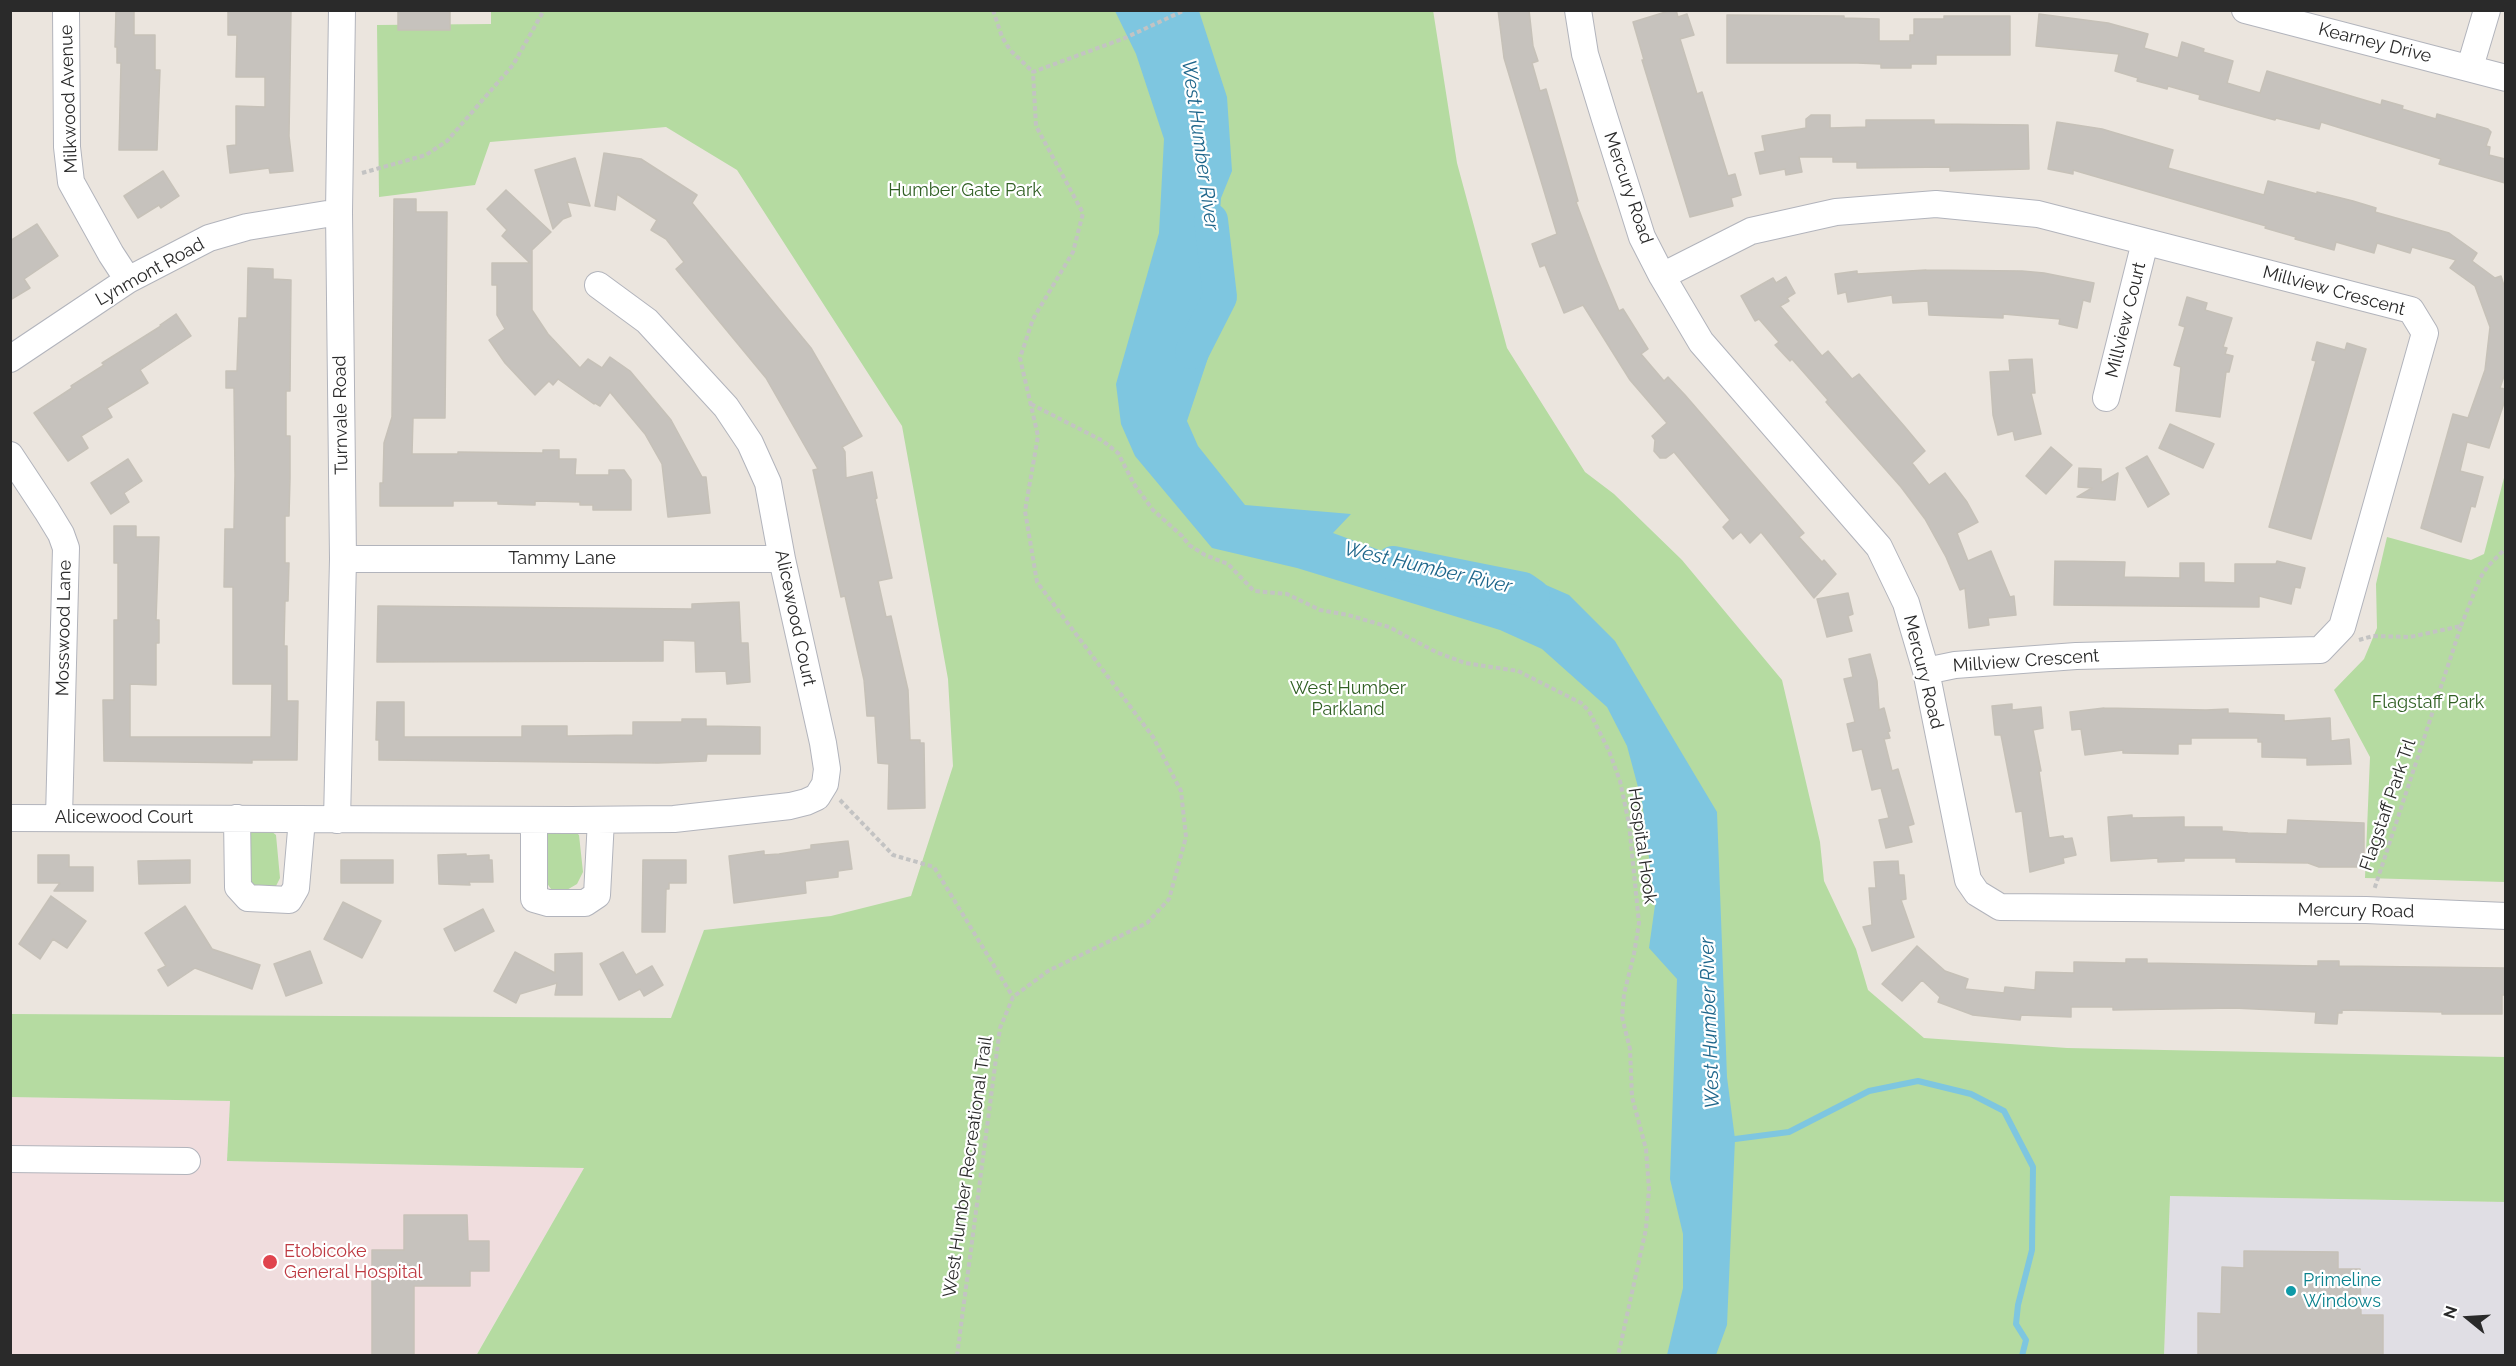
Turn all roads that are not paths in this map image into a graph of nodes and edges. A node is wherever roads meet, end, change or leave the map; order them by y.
1 (66, 10) edge
2 (342, 10) edge
3 (1578, 10) edge
4 (2245, 10) edge
5 (2487, 10) edge
6 (2470, 67) junction
7 (2505, 78) edge
8 (339, 212) junction
9 (2145, 242) junction
10 (1662, 276) junction
11 (128, 280) junction
12 (598, 285) dead end
13 (10, 359) edge
14 (2106, 398) dead end
15 (10, 455) edge
16 (782, 559) junction
17 (343, 560) junction
18 (1926, 671) junction
19 (59, 817) junction
20 (10, 818) edge
21 (237, 818) junction
22 (302, 819) junction
23 (336, 820) junction
24 (534, 820) junction
25 (601, 820) junction
26 (2505, 916) edge
27 (10, 1159) edge
28 (187, 1161) dead end

1 - 11 street, Milkwood Avenue
2 - 8 street, Turnvale Road
3 - 10 street, Mercury Road
4 - 6 street, Kearney Drive
5 - 6 street
6 - 7 street, Kearney Drive
8 - 11 street, Lynmont Road
8 - 17 street, Turnvale Road
9 - 10 street, Millview Crescent
9 - 14 street, Millview Court
9 - 18 street, Millview Crescent
10 - 18 street, Mercury Road
11 - 13 street, Lynmont Road
12 - 16 street, Alicewood Court
15 - 19 street, Mosswood Lane
16 - 17 street, Tammy Lane
16 - 25 street, Alicewood Court
17 - 23 street, Turnvale Road
18 - 26 street, Mercury Road
19 - 20 street, Alicewood Court
19 - 21 street, Alicewood Court
21 - 22 street, Alicewood Court
21 - 22 street
22 - 23 street, Alicewood Court
23 - 24 street, Alicewood Court
24 - 25 street, Alicewood Court
24 - 25 street
27 - 28 street

